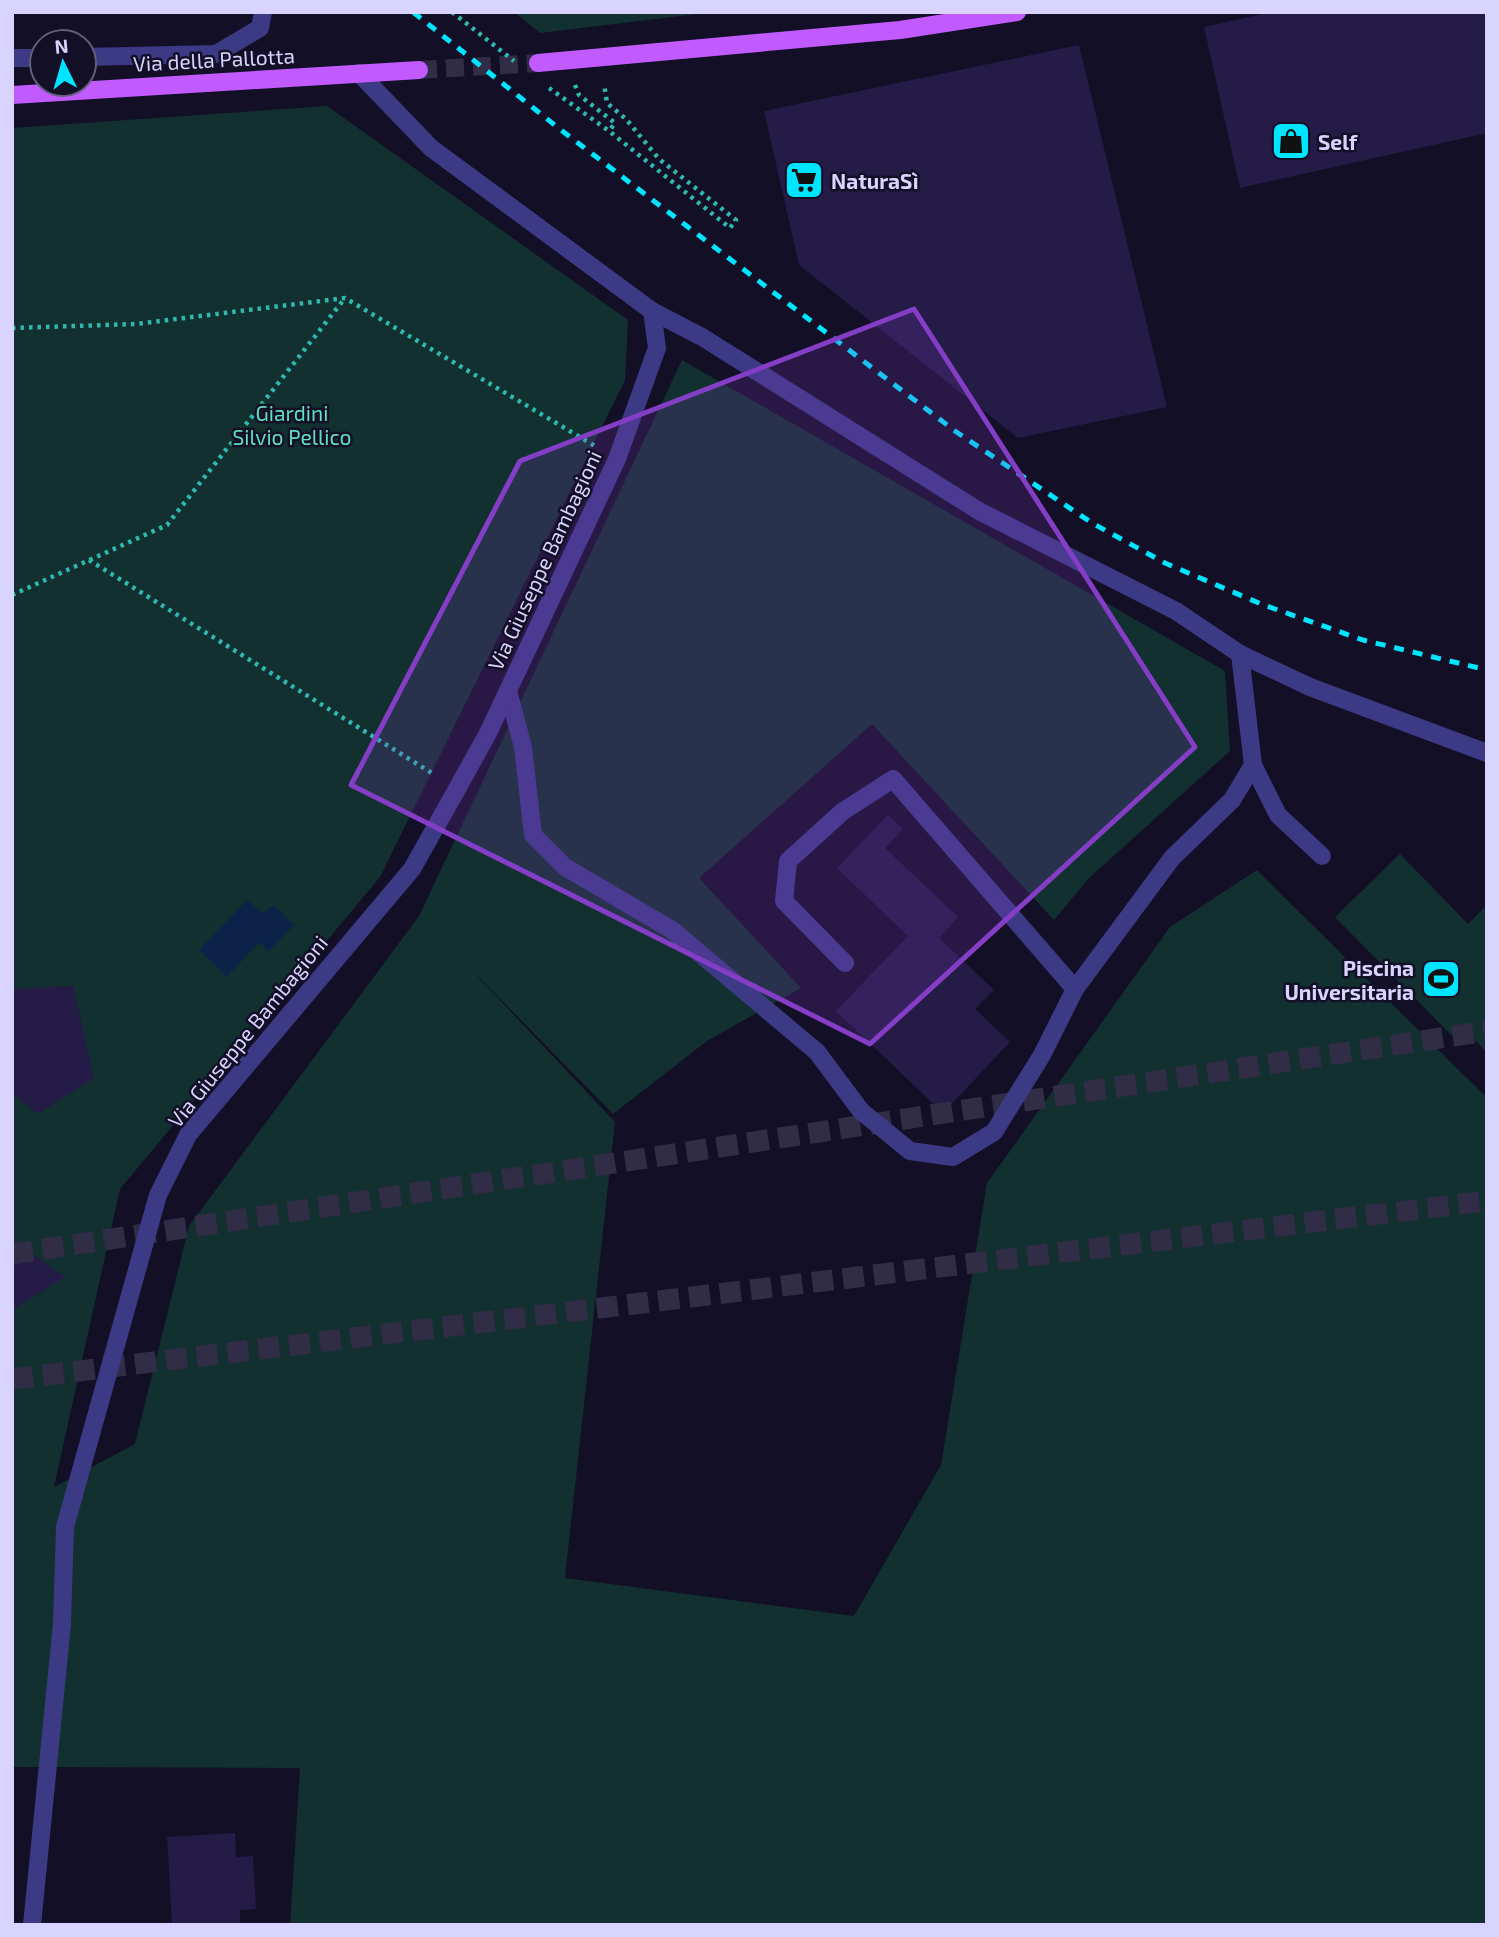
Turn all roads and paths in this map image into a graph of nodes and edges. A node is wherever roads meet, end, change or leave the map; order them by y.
1 (263, 12) edge
2 (452, 12) edge
3 (1017, 12) edge
4 (98, 57) edge
5 (531, 66) joint
6 (419, 70) tunnel mouth
7 (359, 73) junction
8 (615, 82) dead end
9 (545, 85) dead end
10 (12, 95) edge
11 (579, 95) dead end
12 (609, 131) junction
13 (345, 298) junction
14 (652, 311) junction
15 (12, 328) edge
16 (617, 459) junction
17 (88, 560) junction
18 (12, 595) edge
19 (1240, 654) junction
20 (508, 691) junction
21 (1487, 753) edge
22 (1253, 765) junction
23 (457, 789) junction
24 (1322, 856) dead end
25 (845, 963) dead end
26 (1075, 989) junction
27 (32, 1925) edge

1 - 4 street
2 - 5 path
3 - 5 main road
6 - 7 main road, Via della Pallotta
7 - 10 main road, Via della Pallotta
7 - 14 street
8 - 12 path
9 - 12 path
11 - 12 path
13 - 15 path
13 - 16 path
13 - 17 path
14 - 16 street, Via Giuseppe Bambagioni
14 - 19 street
16 - 20 street, Via Giuseppe Bambagioni
17 - 18 path
17 - 23 path
19 - 21 street
19 - 22 street
20 - 23 street, Via Giuseppe Bambagioni
20 - 26 street
22 - 24 street
22 - 26 street
23 - 27 street, Via Giuseppe Bambagioni
25 - 26 street

